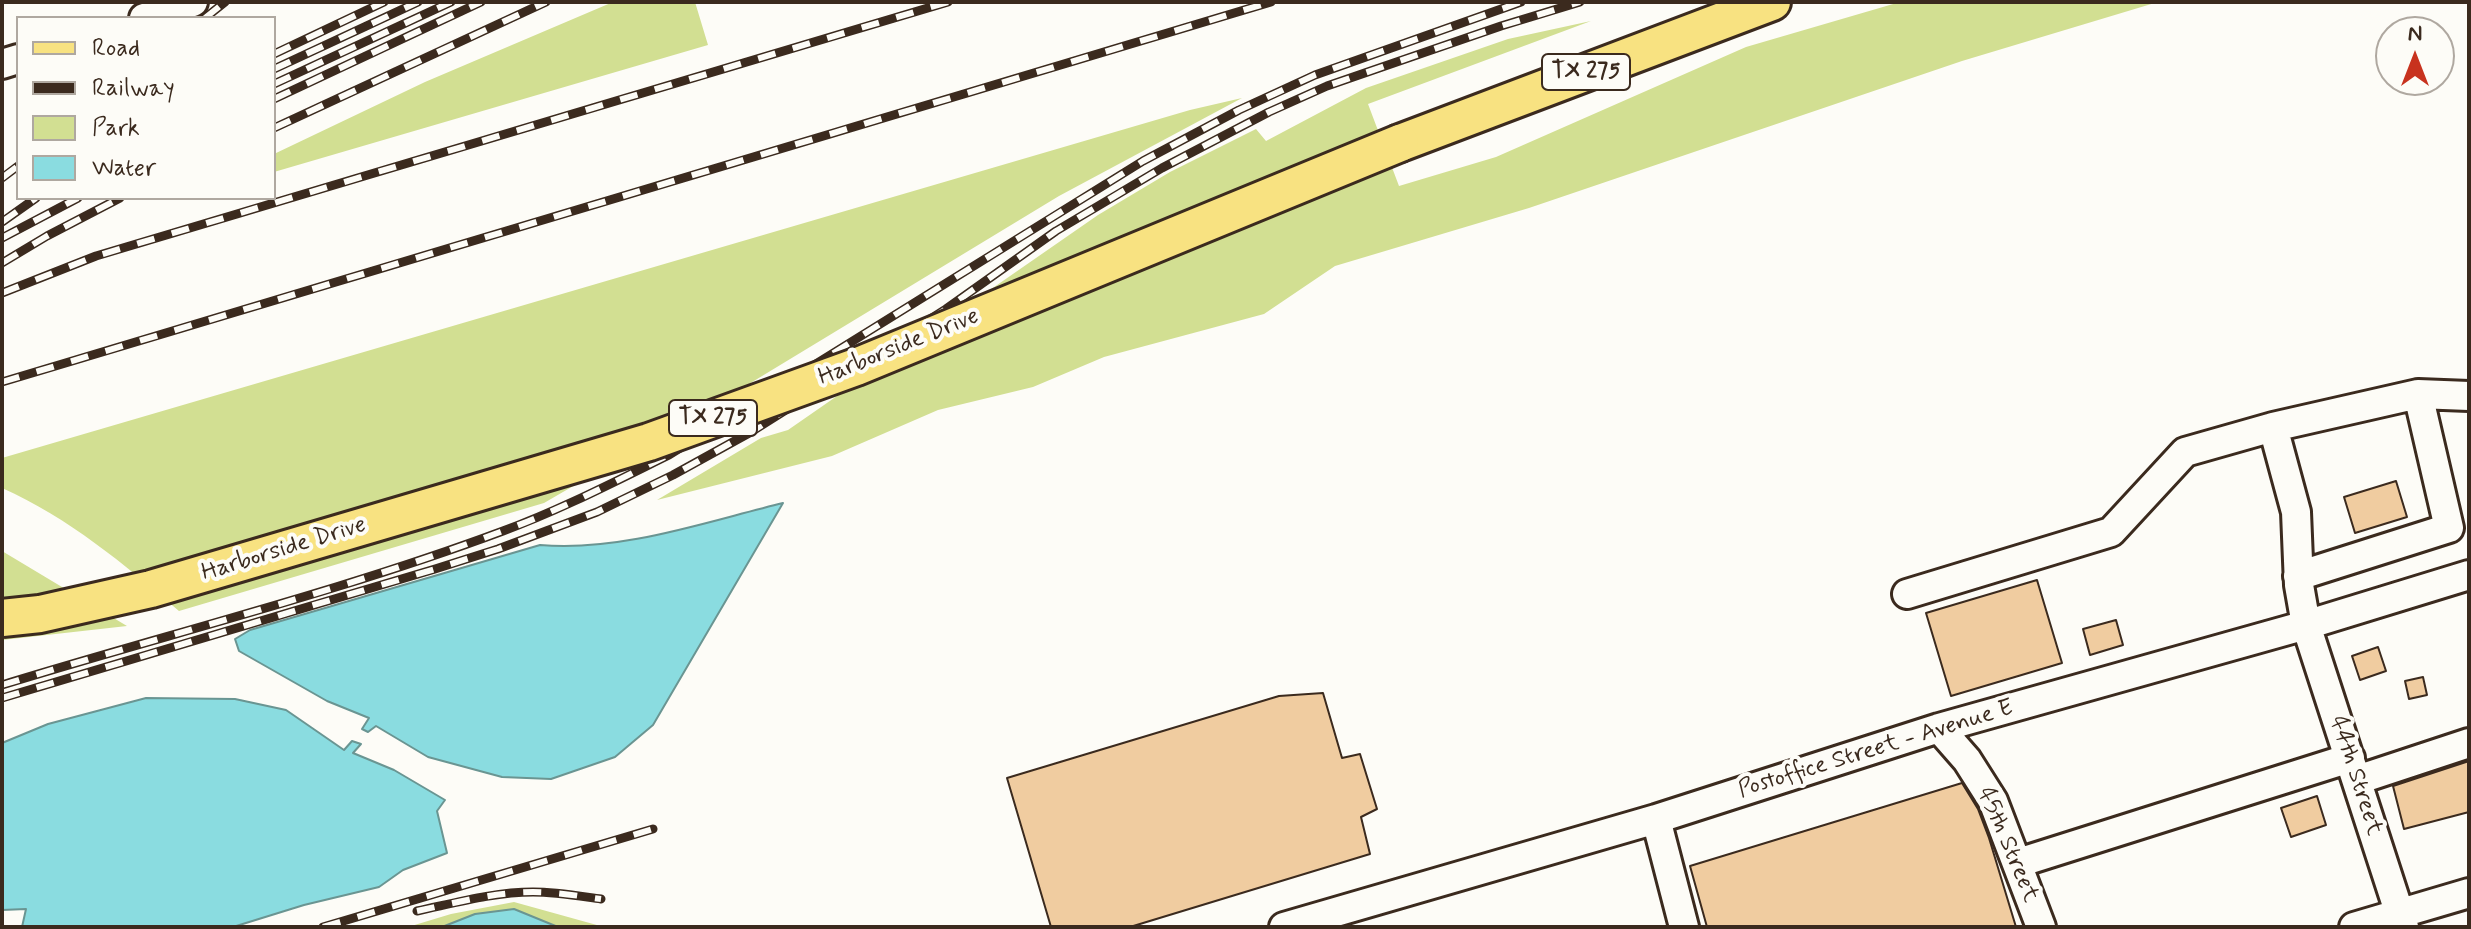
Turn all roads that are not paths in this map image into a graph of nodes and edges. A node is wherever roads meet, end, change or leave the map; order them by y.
1 (193, 2) edge
2 (1772, 2) edge
3 (150, 16) edge
4 (2418, 394) junction
5 (2469, 396) edge
6 (2273, 427) junction
7 (2469, 575) edge
8 (2298, 576) junction
9 (1907, 594) dead end
10 (2, 618) edge
11 (2306, 625) junction
12 (1939, 728) junction
13 (2469, 743) edge
14 (2353, 769) junction
15 (1656, 819) junction
16 (2018, 863) junction
17 (2469, 893) edge
18 (1682, 919) edge
19 (2402, 920) edge
20 (1284, 927) edge
21 (2041, 927) edge
22 (2354, 927) edge

1 - 3 street
2 - 10 main road, Harborside Drive / TX 275, bridge
4 - 5 street
4 - 6 street
4 - 8 street
6 - 8 street, 44th Street
6 - 9 street
7 - 11 street, Postoffice Street - Avenue E
8 - 11 street, 44th Street
11 - 12 street, Postoffice Street - Avenue E
11 - 14 street, 44th Street
12 - 15 street, Postoffice Street - Avenue E
12 - 16 street, 45th Street
13 - 14 street
14 - 16 street
14 - 19 street, 44th Street
15 - 18 street
15 - 20 street, Postoffice Street - Avenue E
16 - 21 street, 45th Street
17 - 19 street
19 - 22 street

